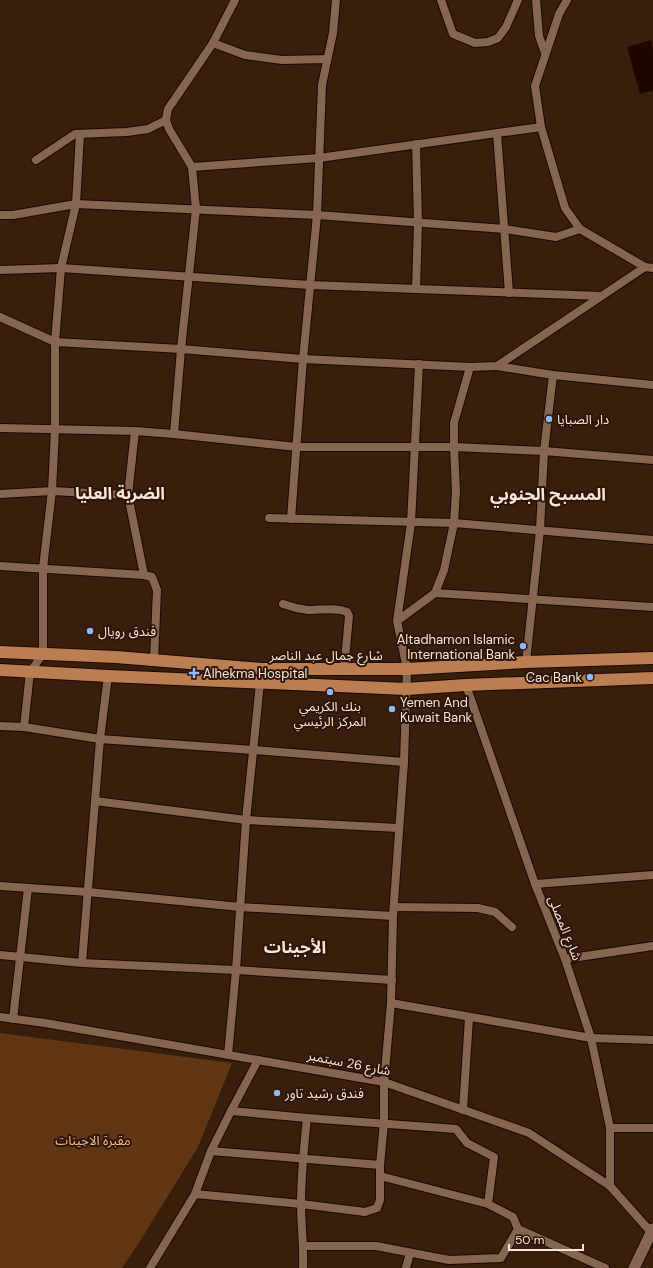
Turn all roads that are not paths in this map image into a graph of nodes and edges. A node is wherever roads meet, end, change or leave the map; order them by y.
1 (235, 0) edge
2 (336, 0) edge
3 (441, 0) edge
4 (518, 0) edge
5 (536, 0) edge
6 (567, 0) edge
7 (213, 42) junction
8 (545, 53) junction
9 (327, 59) junction
10 (166, 120) junction
11 (541, 127) junction
12 (497, 133) junction
13 (80, 134) junction
14 (416, 144) junction
15 (319, 158) junction
16 (36, 160) dead end
17 (192, 166) junction
18 (76, 204) junction
19 (196, 209) junction
20 (0, 215) edge
21 (317, 215) junction
22 (418, 223) junction
23 (505, 229) junction
24 (580, 229) junction
25 (649, 267) edge
26 (61, 268) junction
27 (0, 270) edge
28 (189, 277) junction
29 (310, 285) junction
30 (416, 289) junction
31 (509, 293) junction
32 (601, 296) junction
33 (0, 317) edge
34 (55, 342) junction
35 (181, 349) junction
36 (303, 359) junction
37 (419, 364) junction
38 (497, 366) junction
39 (470, 367) junction
40 (553, 375) junction
41 (653, 385) edge
42 (0, 428) edge
43 (54, 430) junction
44 (135, 431) junction
45 (174, 434) junction
46 (416, 446) junction
47 (297, 447) junction
48 (454, 447) junction
49 (544, 452) junction
50 (653, 460) edge
51 (52, 491) junction
52 (0, 494) edge
53 (128, 495) junction
54 (269, 518) dead end
55 (291, 519) junction
56 (411, 523) junction
57 (454, 523) junction
58 (540, 530) junction
59 (653, 540) edge
60 (0, 566) edge
61 (43, 568) junction
62 (144, 575) junction
63 (435, 593) junction
64 (532, 599) junction
65 (283, 604) dead end
66 (653, 607) edge
67 (397, 622) junction
68 (0, 652) edge
69 (43, 654) junction
70 (653, 658) edge
71 (154, 660) junction
72 (526, 662) junction
73 (407, 669) junction
74 (0, 670) edge
75 (344, 670) junction
76 (30, 672) junction
77 (108, 676) junction
78 (653, 678) edge
79 (260, 683) junction
80 (466, 685) junction
81 (406, 690) junction
82 (0, 726) edge
83 (24, 727) junction
84 (100, 739) junction
85 (253, 750) junction
86 (404, 762) junction
87 (95, 801) junction
88 (246, 820) junction
89 (398, 828) junction
90 (653, 875) edge
91 (535, 884) junction
92 (0, 886) edge
93 (28, 888) junction
94 (88, 892) junction
95 (240, 907) junction
96 (394, 912) junction
97 (512, 927) dead end
98 (653, 946) edge
99 (0, 955) edge
100 (20, 957) junction
101 (565, 959) junction
102 (82, 963) junction
103 (236, 970) junction
104 (392, 980) junction
105 (392, 1003) junction
106 (0, 1017) edge
107 (469, 1018) junction
108 (13, 1019) junction
109 (591, 1038) junction
110 (653, 1040) edge
111 (228, 1055) junction
112 (258, 1060) junction
113 (384, 1082) junction
114 (463, 1110) junction
115 (231, 1111) junction
116 (307, 1118) junction
117 (384, 1124) junction
118 (610, 1128) junction
119 (653, 1128) edge
120 (211, 1151) junction
121 (303, 1158) junction
122 (380, 1165) junction
123 (380, 1176) junction
124 (610, 1186) junction
125 (195, 1194) junction
126 (301, 1204) junction
127 (488, 1204) junction
128 (518, 1229) junction
129 (652, 1231) edge
130 (304, 1246) junction
131 (410, 1253) junction
132 (150, 1268) edge
133 (303, 1268) edge
134 (406, 1268) edge
135 (605, 1268) edge
136 (634, 1268) edge

1 - 7 street
2 - 9 street
3 - 4 street
5 - 8 street
6 - 8 street
7 - 9 street
7 - 10 street
8 - 11 street
9 - 15 street
10 - 13 street
10 - 17 street
11 - 12 street
11 - 24 street
12 - 14 street
12 - 23 street
13 - 16 street
13 - 18 street
14 - 15 street
14 - 22 street
15 - 17 street
15 - 21 street
17 - 19 street
18 - 19 street
18 - 20 street
18 - 26 street
19 - 21 street
19 - 28 street
21 - 22 street
21 - 29 street
22 - 23 street
22 - 30 street
23 - 24 street
23 - 31 street
24 - 25 street
25 - 32 street
26 - 27 street
26 - 28 street
26 - 34 street
28 - 29 street
28 - 35 street
29 - 30 street
29 - 36 street
30 - 31 street
31 - 32 street
32 - 38 street
33 - 34 street
34 - 35 street
34 - 43 street
35 - 36 street
35 - 45 street
36 - 37 street
36 - 47 street
37 - 39 street
37 - 46 street
38 - 39 street
38 - 40 street
39 - 48 street
40 - 41 street
40 - 49 street
42 - 43 street
43 - 44 street
43 - 51 street
44 - 45 street
44 - 53 street
45 - 47 street
46 - 47 street
46 - 48 street
46 - 56 street
47 - 55 street
48 - 49 street
48 - 57 street
49 - 50 street
49 - 58 street
51 - 52 street
51 - 53 street
51 - 61 street
53 - 62 street
54 - 55 street
55 - 56 street
56 - 57 street
56 - 67 street
57 - 58 street
57 - 63 street
58 - 59 street
58 - 64 street
60 - 61 street
61 - 62 street
61 - 69 street
62 - 71 street
63 - 64 street
63 - 67 street
64 - 66 street
64 - 72 street
65 - 75 street
67 - 73 street
68 - 69 main road, شارع جمال عبد الناصر
69 - 71 main road, شارع جمال عبد الناصر
69 - 76 street
70 - 72 main road, شارع جمال عبد الناصر
71 - 75 main road, شارع جمال عبد الناصر
72 - 73 main road, شارع جمال عبد الناصر
73 - 75 main road, شارع جمال عبد الناصر
73 - 81 street
74 - 76 main road
76 - 77 main road
76 - 83 street
77 - 79 main road
77 - 84 street
78 - 80 main road
79 - 81 main road
79 - 85 street
80 - 81 main road
80 - 91 street, شارع المصلى
81 - 86 street
82 - 83 street
83 - 84 street
84 - 85 street
84 - 87 street
85 - 86 street
85 - 88 street
86 - 89 street
87 - 88 street
87 - 94 street
88 - 89 street
88 - 95 street
89 - 96 street
90 - 91 street
91 - 101 street, شارع المصلى
92 - 93 street
93 - 94 street
93 - 100 street
94 - 95 street
94 - 102 street
95 - 96 street
95 - 103 street
96 - 97 street
96 - 104 street
98 - 101 street
99 - 100 street
100 - 102 street
100 - 108 street
101 - 109 street, شارع المصلى
102 - 103 street
103 - 104 street
103 - 111 street
104 - 105 street
105 - 107 street
105 - 113 street
106 - 108 street, شارع 26 سبتمبر
107 - 109 street
107 - 114 street
108 - 111 street, شارع 26 سبتمبر
109 - 110 street
109 - 118 street, شارع المصلى
111 - 112 street, شارع 26 سبتمبر
112 - 113 street, شارع 26 سبتمبر
112 - 115 street
113 - 114 street, شارع 26 سبتمبر
113 - 117 street
114 - 124 street, شارع 26 سبتمبر
115 - 116 street
115 - 120 street
116 - 117 street
116 - 121 street
117 - 122 street
117 - 127 street
118 - 119 street
118 - 124 street, شارع المصلى
120 - 121 street
120 - 125 street
121 - 122 street
121 - 126 street
122 - 123 street
123 - 126 street
123 - 127 street
124 - 129 street, شارع 26 سبتمبر
125 - 126 street
125 - 132 street
126 - 130 street
127 - 128 street
128 - 131 street
128 - 135 street
129 - 136 main road
130 - 131 street
130 - 133 street
131 - 134 street

